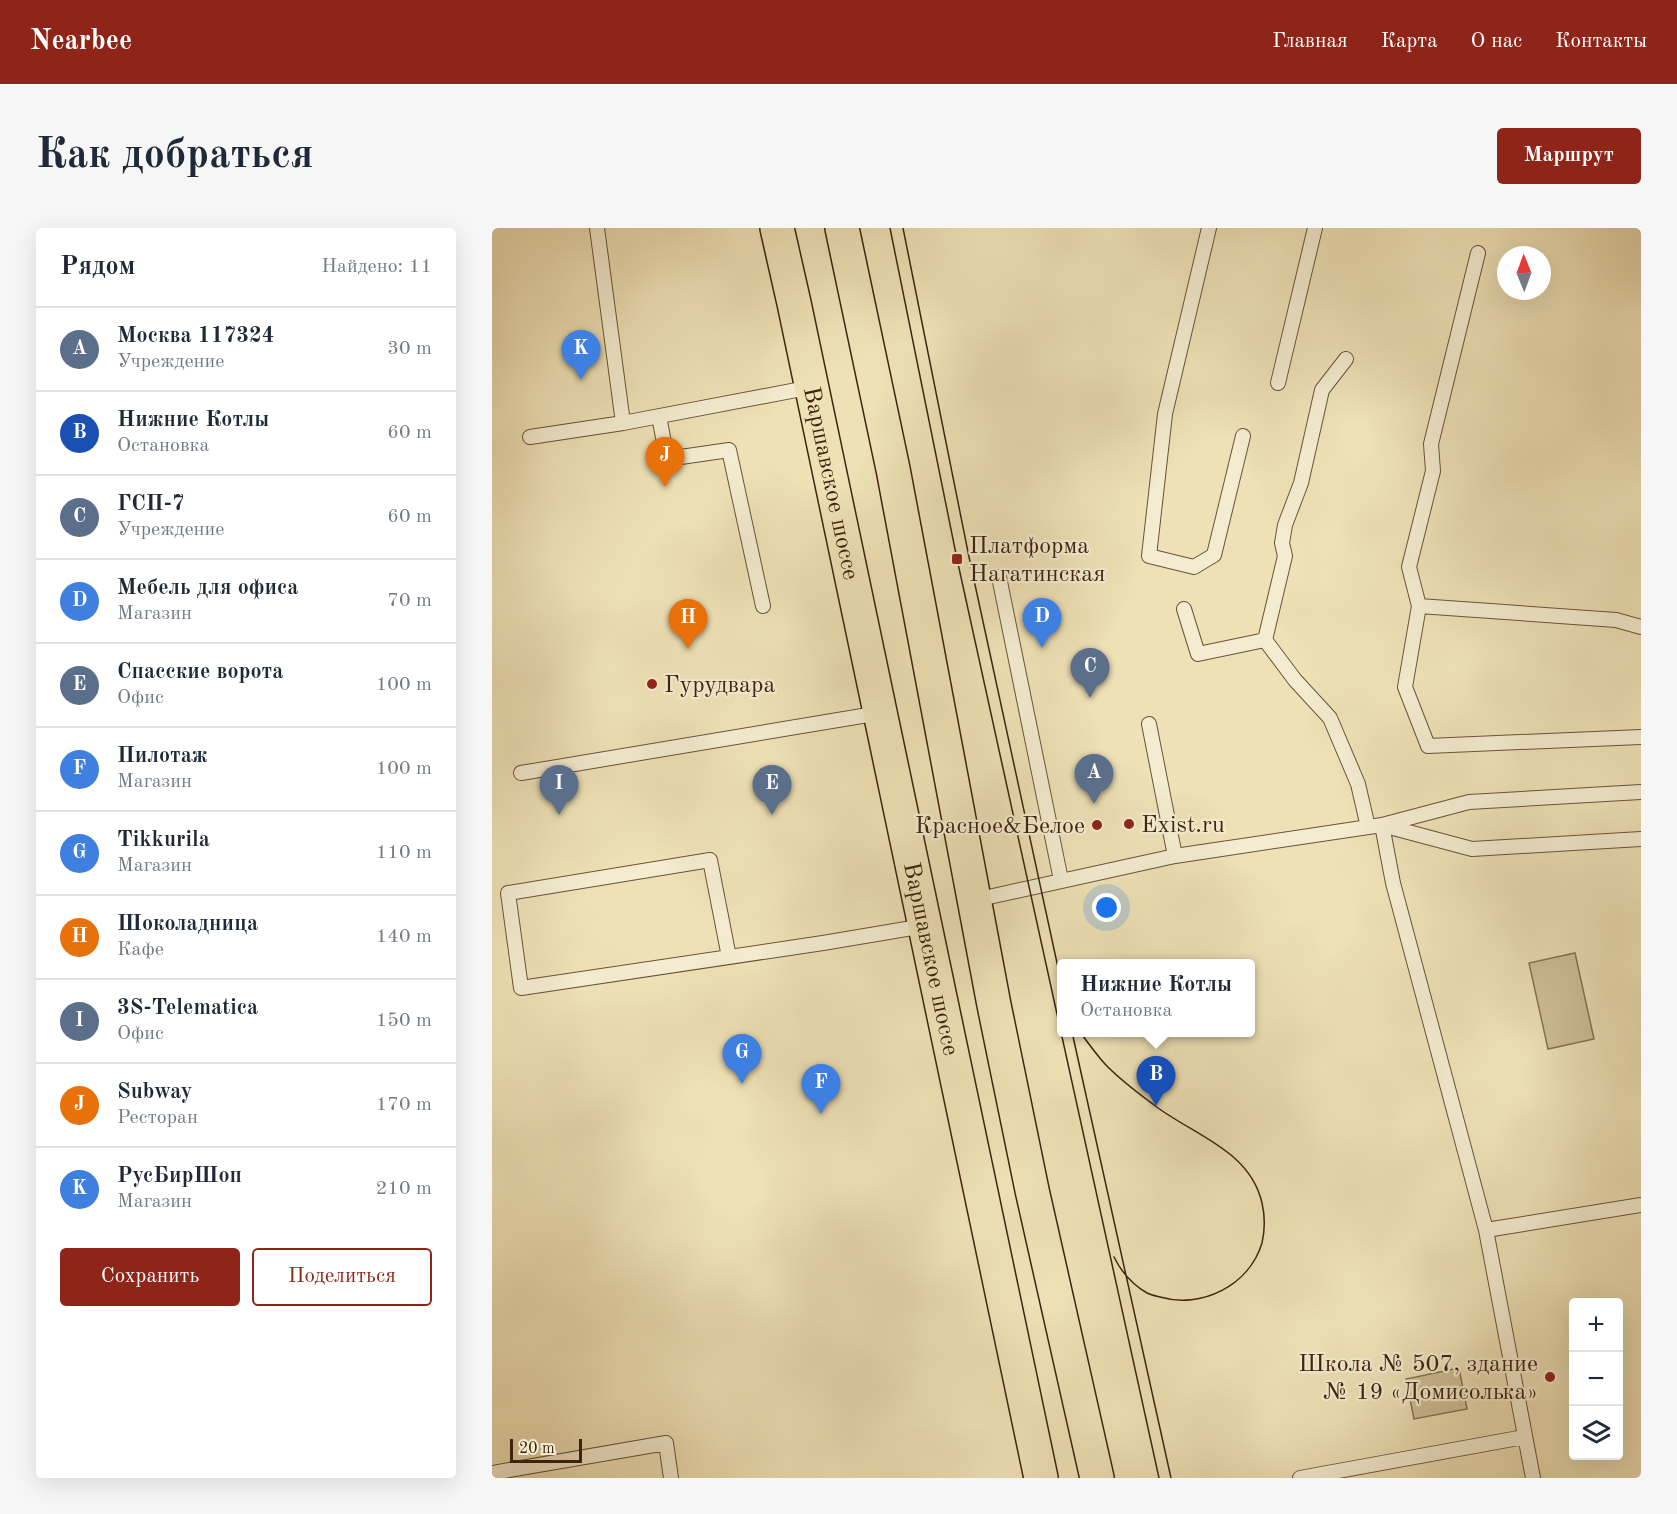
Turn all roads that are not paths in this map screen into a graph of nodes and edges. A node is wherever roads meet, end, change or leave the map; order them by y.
1 (597, 228) edge
2 (777, 228) edge
3 (842, 228) edge
4 (1209, 228) edge
5 (1315, 228) edge
6 (1478, 253) dead end
7 (1347, 359) dead end
8 (1278, 383) dead end
9 (812, 387) junction
10 (659, 416) junction
11 (623, 423) junction
12 (1244, 436) dead end
13 (530, 438) dead end
14 (999, 577) dead end
15 (763, 606) dead end
16 (1419, 606) junction
17 (1184, 609) dead end
18 (1641, 627) edge
19 (1265, 640) junction
20 (880, 713) junction
21 (1149, 724) dead end
22 (1641, 737) edge
23 (521, 773) dead end
24 (1641, 792) edge
25 (1375, 826) junction
26 (1641, 839) edge
27 (1175, 856) junction
28 (1061, 880) junction
29 (975, 900) junction
30 (924, 926) junction
31 (729, 957) junction
32 (1641, 1205) edge
33 (1486, 1230) junction
34 (1524, 1437) junction
35 (492, 1473) edge
36 (671, 1478) edge
37 (1041, 1478) edge
38 (1097, 1478) edge
39 (1300, 1478) edge
40 (1533, 1478) edge

1 - 11 lane
2 - 9 main road, Варшавское шоссе
3 - 29 main road
4 - 12 lane
5 - 8 lane
6 - 16 lane
7 - 19 lane
9 - 10 lane
9 - 20 main road, Варшавское шоссе
10 - 11 lane
10 - 15 lane
11 - 13 lane
14 - 28 lane
16 - 18 lane
16 - 22 lane
17 - 19 lane
19 - 25 lane
20 - 23 lane
20 - 30 main road, Варшавское шоссе
21 - 27 lane
24 - 25 lane
25 - 26 lane
25 - 27 lane
25 - 33 lane
27 - 28 lane
28 - 29 lane
29 - 38 main road
30 - 31 lane
30 - 37 main road, Варшавское шоссе
31 - 31 lane
32 - 33 lane
33 - 34 lane
34 - 39 lane
34 - 40 lane
35 - 36 lane

